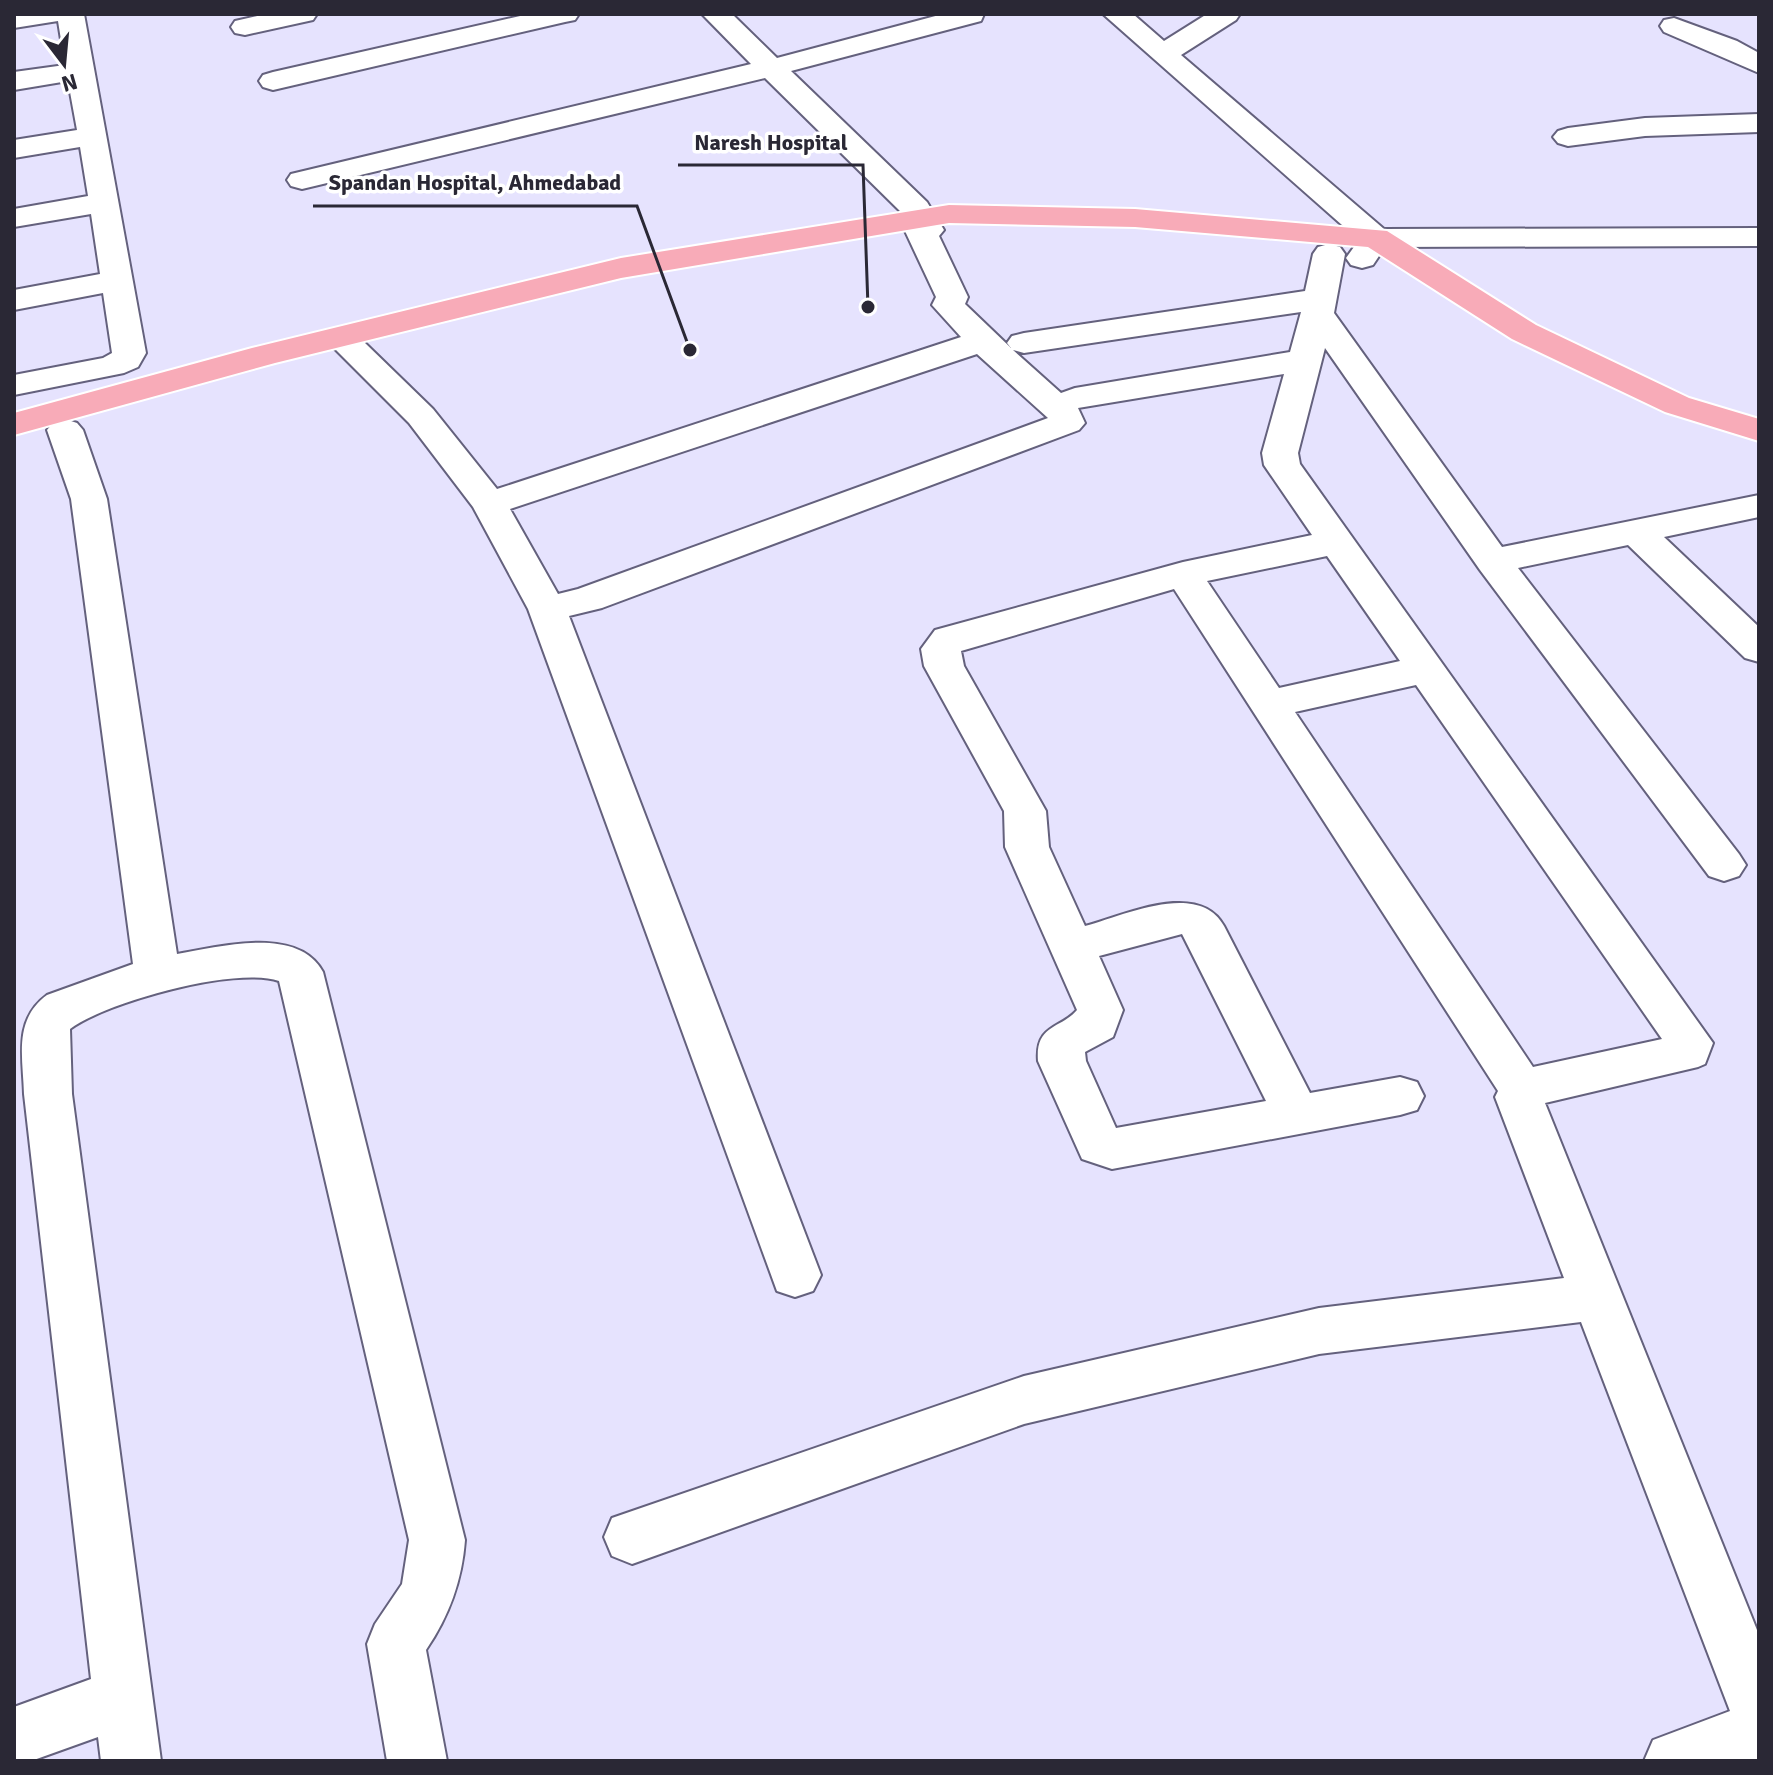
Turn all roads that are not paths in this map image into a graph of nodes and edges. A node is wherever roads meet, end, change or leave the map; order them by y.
1 (54, 14) edge
2 (70, 14) edge
3 (303, 14) edge
4 (434, 14) edge
5 (565, 14) edge
6 (716, 14) edge
7 (1117, 14) edge
8 (1177, 14) edge
9 (1226, 14) edge
10 (971, 15) edge
11 (14, 20) edge
12 (1674, 26) dead end
13 (245, 27) dead end
14 (454, 38) junction
15 (1153, 44) junction
16 (1759, 65) edge
17 (771, 68) junction
18 (80, 71) junction
19 (14, 81) edge
20 (273, 81) dead end
21 (1759, 123) edge
22 (92, 136) junction
23 (1568, 137) dead end
24 (14, 149) edge
25 (302, 180) dead end
26 (105, 202) junction
27 (14, 218) edge
28 (924, 226) junction
29 (1759, 237) edge
30 (1369, 248) junction
31 (1329, 254) junction
32 (118, 281) junction
33 (14, 300) edge
34 (1319, 306) junction
35 (983, 341) junction
36 (1024, 343) dead end
37 (352, 349) junction
38 (1304, 360) junction
39 (14, 385) edge
40 (1075, 398) dead end
41 (14, 424) edge
42 (65, 430) junction
43 (1759, 430) edge
44 (14, 444) edge
45 (1759, 449) edge
46 (489, 504) junction
47 (1759, 506) edge
48 (1636, 531) junction
49 (1336, 542) junction
50 (1493, 561) junction
51 (1183, 574) junction
52 (547, 609) junction
53 (1759, 649) edge
54 (1426, 669) junction
55 (1267, 704) junction
56 (1724, 865) dead end
57 (1072, 946) junction
58 (157, 975) junction
59 (1523, 1090) junction
60 (1400, 1096) dead end
61 (1297, 1115) junction
62 (795, 1275) dead end
63 (1598, 1297) junction
64 (632, 1537) dead end
65 (123, 1698) junction
66 (1759, 1709) edge
67 (1759, 1730) edge
68 (14, 1737) edge
69 (131, 1761) edge
70 (417, 1761) edge
71 (1674, 1761) edge

1 - 11 street
2 - 18 street
3 - 13 street
4 - 14 street
5 - 14 street
6 - 17 street
7 - 15 street
8 - 15 street
9 - 15 street
10 - 17 street
12 - 16 street
14 - 20 street
15 - 30 street
17 - 25 street
17 - 28 street
18 - 19 street
18 - 22 street
21 - 23 street
22 - 24 street
22 - 26 street
26 - 27 street
26 - 32 street
28 - 30 main road
28 - 31 main road
28 - 35 street
28 - 37 main road
28 - 41 main road
29 - 30 street
30 - 31 main road
30 - 43 main road
30 - 45 main road
31 - 34 street
32 - 33 street
32 - 39 street
34 - 36 street
34 - 38 street
34 - 50 street
35 - 46 street
35 - 52 street
37 - 42 main road
37 - 46 street
38 - 40 street
38 - 49 street
42 - 44 main road
42 - 58 street
46 - 52 street
47 - 48 street
48 - 50 street
48 - 53 street
49 - 51 street
49 - 54 street
50 - 56 street
51 - 55 street
51 - 57 street
52 - 62 street
54 - 55 street
54 - 59 street
55 - 59 street
57 - 61 street
57 - 61 street
58 - 65 street
58 - 70 street
59 - 63 street
60 - 61 street
63 - 64 street
63 - 66 street
65 - 68 street
65 - 69 street
67 - 71 street

